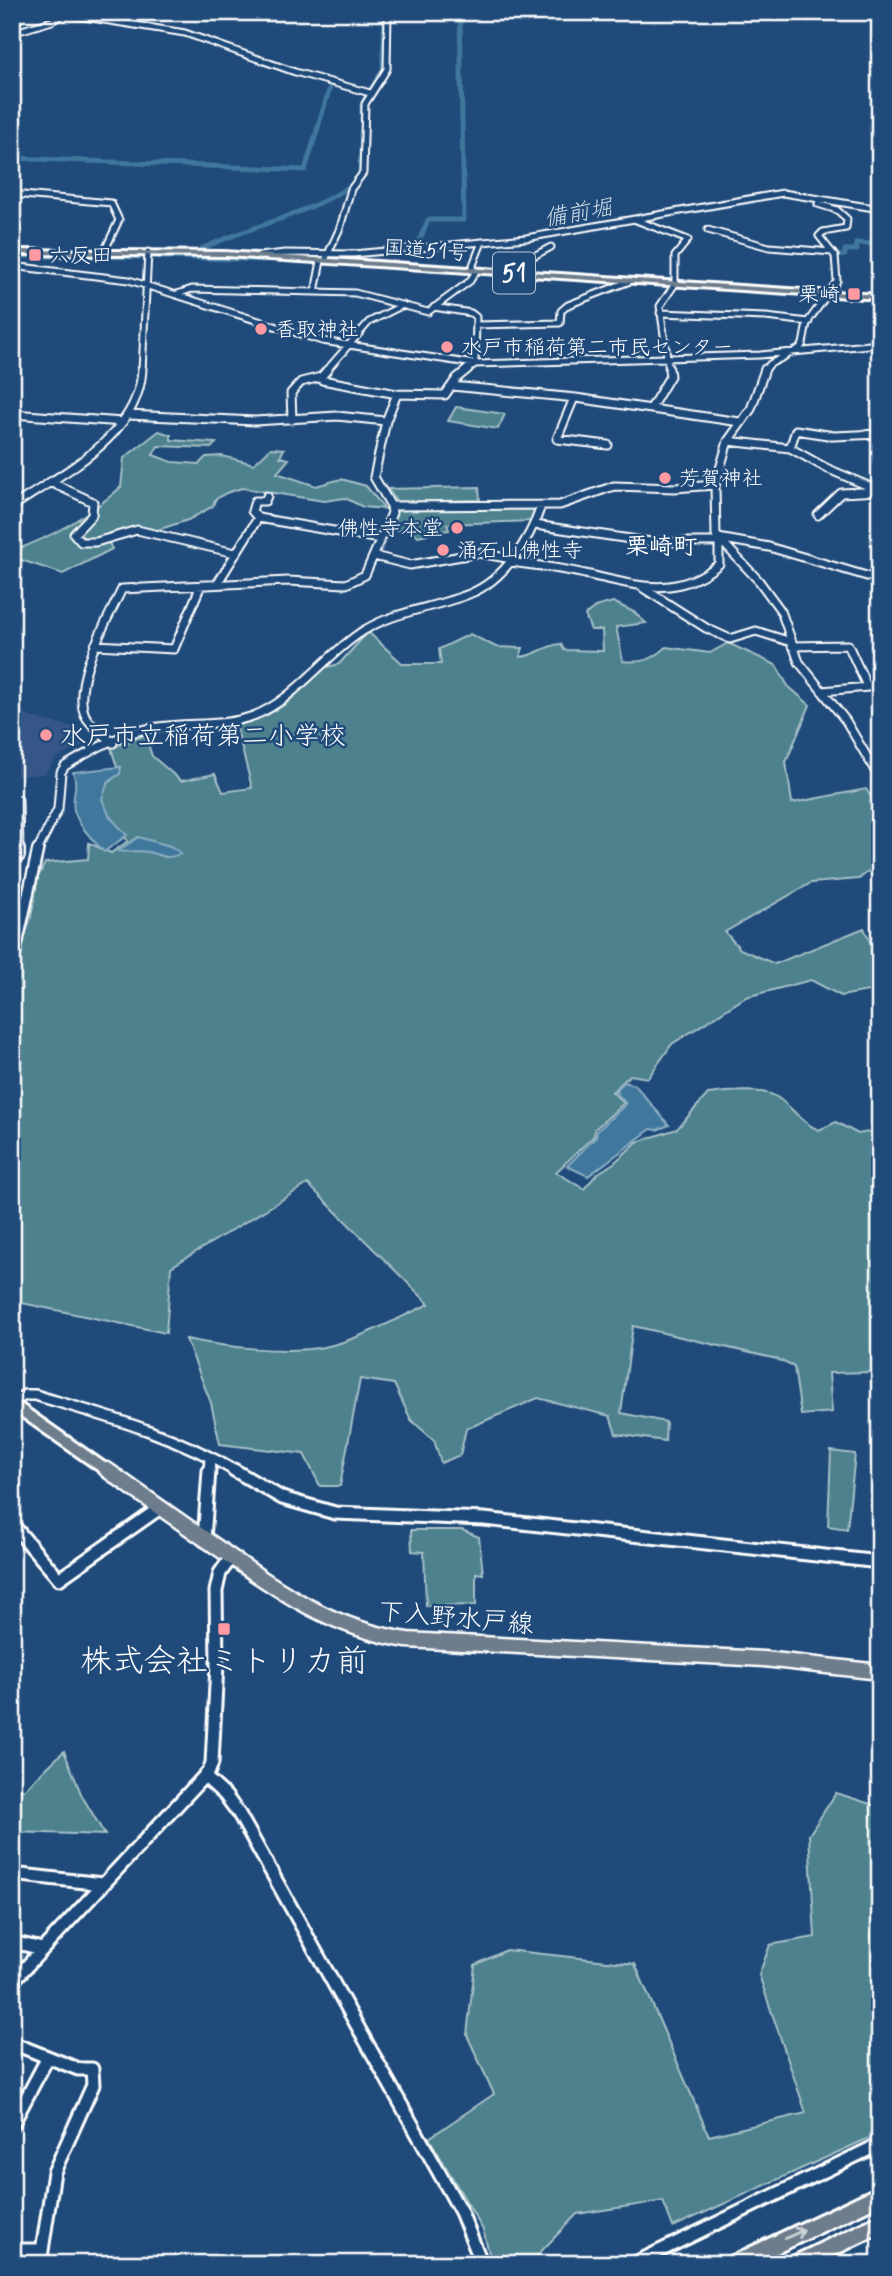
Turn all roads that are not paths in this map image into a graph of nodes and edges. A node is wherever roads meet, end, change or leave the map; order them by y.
1 (388, 12) edge
2 (67, 13) edge
3 (12, 33) edge
4 (370, 93) junction
5 (12, 194) edge
6 (819, 200) junction
7 (880, 209) edge
8 (637, 221) junction
9 (708, 230) dead end
10 (482, 243) junction
11 (551, 247) dead end
12 (12, 252) edge
13 (104, 252) junction
14 (149, 252) junction
15 (832, 252) junction
16 (326, 257) junction
17 (12, 266) edge
18 (473, 271) junction
19 (503, 272) junction
20 (630, 281) junction
21 (147, 284) junction
22 (675, 284) junction
23 (315, 292) junction
24 (177, 294) junction
25 (830, 294) junction
26 (880, 297) edge
27 (403, 305) junction
28 (434, 307) junction
29 (660, 313) junction
30 (809, 322) junction
31 (476, 325) junction
32 (880, 344) edge
33 (349, 346) junction
34 (794, 352) junction
35 (667, 359) junction
36 (475, 364) junction
37 (321, 377) junction
38 (452, 386) junction
39 (397, 394) junction
40 (574, 398) junction
41 (651, 408) junction
42 (12, 414) edge
43 (125, 418) junction
44 (292, 420) junction
45 (386, 421) junction
46 (740, 422) junction
47 (880, 434) edge
48 (728, 441) junction
49 (608, 445) dead end
50 (790, 448) junction
51 (50, 482) junction
52 (716, 485) junction
53 (880, 491) edge
54 (267, 496) dead end
55 (391, 506) junction
56 (541, 506) junction
57 (12, 507) edge
58 (818, 515) dead end
59 (258, 518) junction
60 (536, 525) junction
61 (380, 539) junction
62 (719, 541) junction
63 (235, 553) junction
64 (374, 556) junction
65 (511, 561) junction
66 (880, 580) edge
67 (217, 584) junction
68 (201, 586) junction
69 (643, 588) junction
70 (792, 644) junction
71 (95, 645) junction
72 (867, 686) junction
73 (880, 686) edge
74 (822, 691) junction
75 (113, 743) junction
76 (880, 779) edge
77 (12, 801) edge
78 (36, 855) junction
79 (16, 856) edge
80 (12, 918) edge
81 (24, 918) junction
82 (12, 968) edge
83 (12, 1403) edge
84 (210, 1457) junction
85 (160, 1508) junction
86 (12, 1524) edge
87 (204, 1540) junction
88 (230, 1559) junction
89 (880, 1562) edge
90 (880, 1672) edge
91 (205, 1777) junction
92 (12, 1874) edge
93 (103, 1884) junction
94 (12, 1942) edge
95 (43, 1949) junction
96 (12, 1982) edge
97 (12, 2043) edge
98 (48, 2057) junction
99 (12, 2125) edge
100 (880, 2144) edge
101 (880, 2194) edge
102 (880, 2224) edge
103 (12, 2250) edge
104 (40, 2257) edge
105 (482, 2264) edge
106 (634, 2264) edge
107 (734, 2264) edge
108 (796, 2264) edge

1 - 4 street
2 - 3 street
2 - 4 street
4 - 16 street
5 - 13 street
6 - 7 street
6 - 8 street
6 - 15 street
8 - 10 street
8 - 22 street
9 - 15 street
10 - 16 street
10 - 18 street
11 - 19 street
12 - 13 highway, 国道51号 / 51
13 - 14 highway, 国道51号 / 51
14 - 16 highway, 国道51号 / 51
14 - 21 street
15 - 25 street
16 - 18 highway, 国道51号 / 51
16 - 23 street
17 - 21 street
18 - 19 highway, 国道51号 / 51
18 - 28 street
19 - 20 highway, 国道51号 / 51
20 - 22 highway, 国道51号 / 51
20 - 31 street
21 - 24 street
21 - 43 street
22 - 25 highway, 国道51号 / 51
22 - 29 street
23 - 24 street
23 - 27 street
24 - 33 street
25 - 26 highway, 国道51号 / 51
25 - 30 street
27 - 28 street
27 - 33 street
28 - 31 street
29 - 30 street
29 - 35 street
30 - 34 street
31 - 36 street
32 - 34 street
33 - 36 street
33 - 37 street
34 - 35 street
34 - 46 street
35 - 36 street
35 - 41 street
36 - 38 street
37 - 39 street
37 - 44 street
38 - 39 street
38 - 40 street
39 - 45 street
40 - 41 street
40 - 49 street
41 - 46 street
42 - 43 street
43 - 44 street
43 - 51 street
44 - 45 street
45 - 55 street
46 - 48 street
47 - 50 street
48 - 50 street
48 - 52 street
50 - 53 street
51 - 57 street
51 - 63 street
52 - 56 street
52 - 62 street
53 - 58 street
54 - 59 street
55 - 56 street
55 - 61 street
56 - 60 street
59 - 61 street
59 - 63 street
60 - 62 street
60 - 65 street
61 - 64 street
62 - 66 street
62 - 69 street
62 - 70 street
63 - 67 street
64 - 65 street
64 - 67 street
65 - 69 street
65 - 75 street
67 - 68 street
68 - 71 street
68 - 71 street
69 - 70 street
70 - 72 street
70 - 74 street
71 - 75 street
72 - 73 street
72 - 74 street
74 - 76 street
75 - 78 street
77 - 79 street
78 - 79 street
78 - 81 street
80 - 81 street
81 - 82 street
83 - 84 street
83 - 85 main road, 下入野水戸線
84 - 87 street
84 - 89 street
85 - 86 street
85 - 87 main road, 下入野水戸線
87 - 88 main road, 下入野水戸線
88 - 90 main road, 下入野水戸線
88 - 91 street
91 - 93 street
91 - 105 street
92 - 93 street
93 - 95 street
94 - 95 street
95 - 96 street
97 - 98 street
98 - 99 street
98 - 104 street
100 - 106 street
107 -> 101 highway
102 - 108 highway
103 - 104 street

